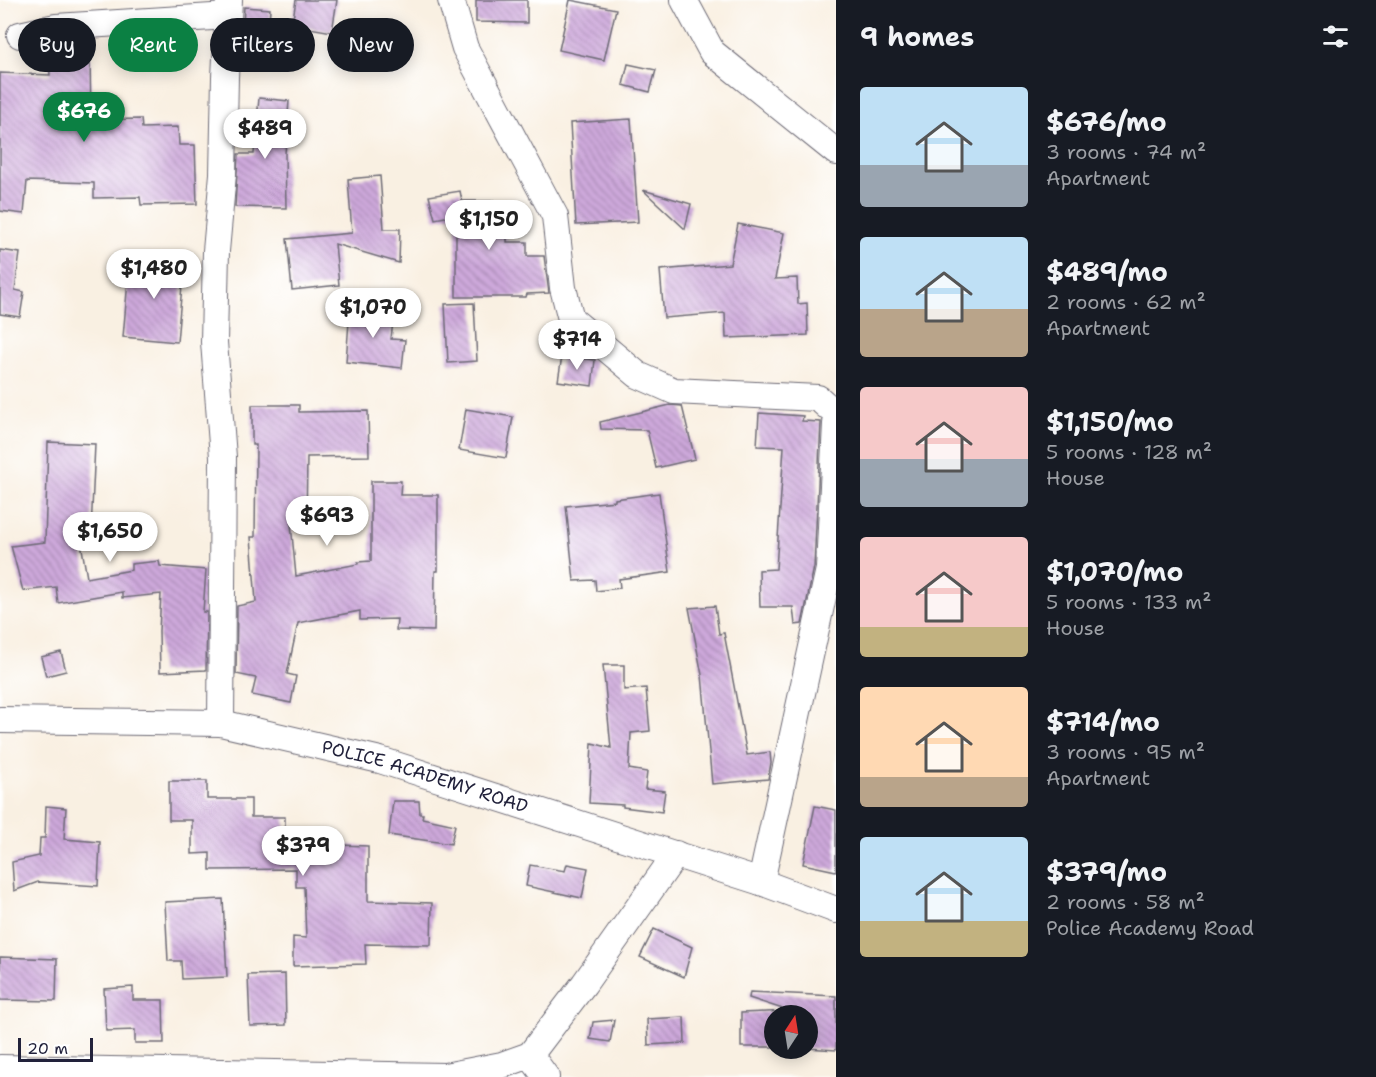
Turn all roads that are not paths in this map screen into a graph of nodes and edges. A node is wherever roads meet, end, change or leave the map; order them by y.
1 (451, 0) edge
2 (684, 0) edge
3 (229, 8) edge
4 (96, 23) edge
5 (836, 152) edge
6 (836, 414) edge
7 (836, 424) edge
8 (0, 720) edge
9 (220, 723) junction
10 (676, 854) junction
11 (761, 882) junction
12 (836, 910) edge
13 (530, 1055) junction
14 (0, 1068) edge
15 (546, 1077) edge

1 - 6 street
2 - 5 street
3 - 4 street
3 - 9 street
7 - 11 street
8 - 9 street, POLICE ACADEMY ROAD
9 - 10 street, POLICE ACADEMY ROAD
10 - 11 street, POLICE ACADEMY ROAD
10 - 13 street
11 - 12 street, POLICE ACADEMY ROAD
13 - 14 street
13 - 15 street

